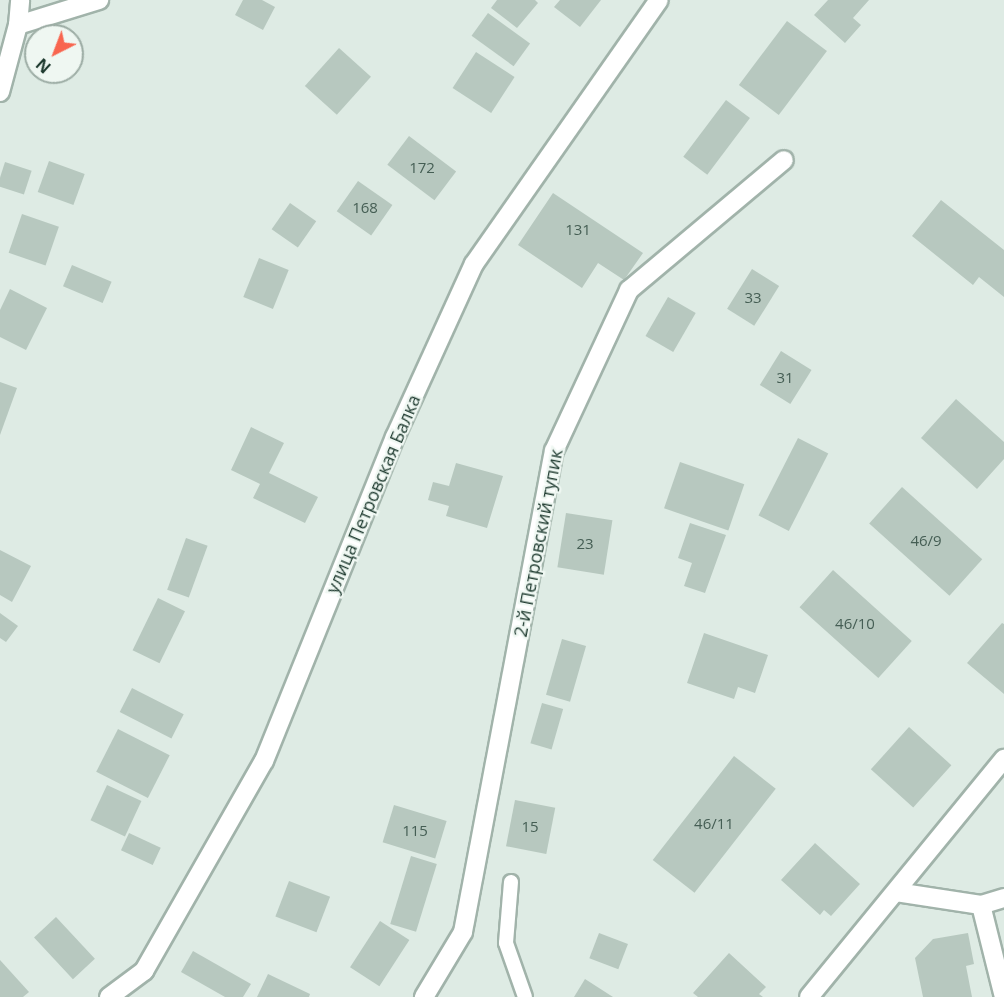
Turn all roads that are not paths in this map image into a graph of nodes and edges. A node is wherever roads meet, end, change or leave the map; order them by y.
1 (20, 0) edge
2 (99, 0) edge
3 (659, 0) edge
4 (18, 25) junction
5 (0, 92) edge
6 (784, 160) dead end
7 (1004, 759) edge
8 (511, 882) dead end
9 (896, 892) junction
10 (1004, 898) edge
11 (981, 905) junction
12 (110, 997) edge
13 (424, 997) edge
14 (525, 997) edge
15 (809, 997) edge
16 (1004, 997) edge

1 - 4 street
2 - 4 street
3 - 12 street, улица Петровская Балка
4 - 5 street
6 - 13 street, 2-й Петровский тупик
7 - 9 street
8 - 14 lane
9 - 11 street
9 - 15 street
10 - 11 street
11 - 16 street

